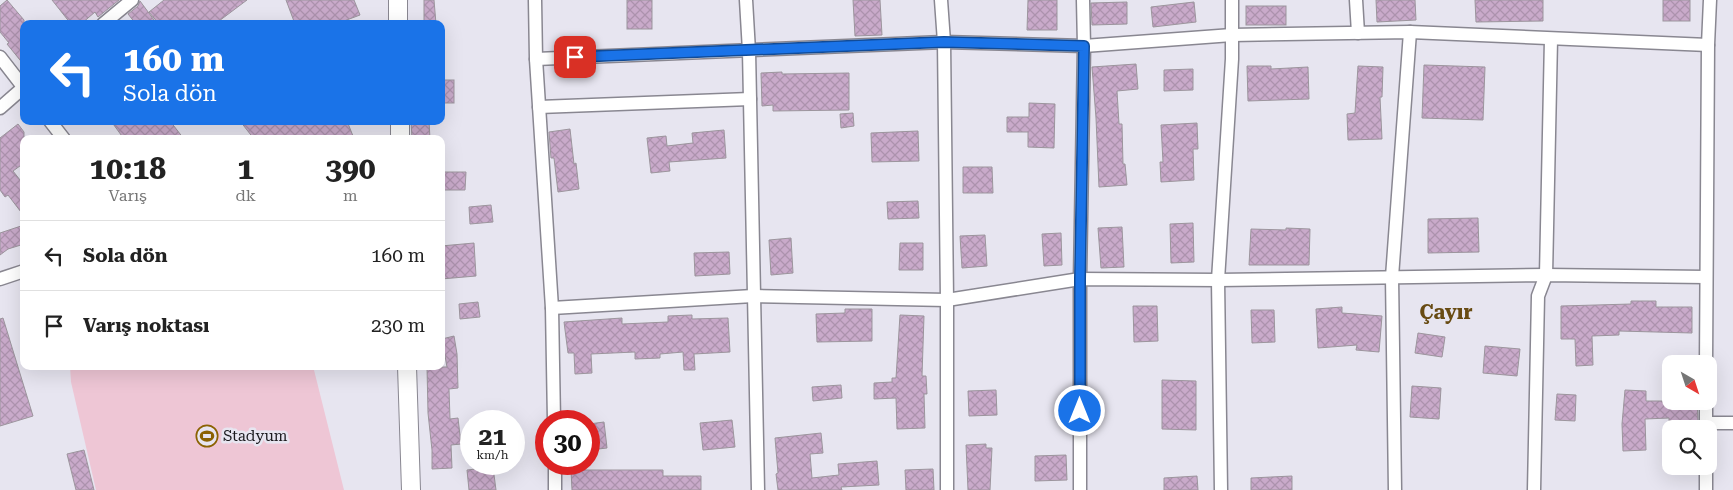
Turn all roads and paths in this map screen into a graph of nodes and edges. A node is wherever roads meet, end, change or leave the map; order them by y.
1 (132, 0) edge
2 (398, 0) edge
3 (535, 0) edge
4 (746, 0) edge
5 (941, 0) edge
6 (1083, 0) edge
7 (1232, 0) edge
8 (1356, 0) edge
9 (1710, 0) edge
10 (108, 20) edge
11 (398, 20) edge
12 (1410, 32) junction
13 (1358, 33) junction
14 (1232, 35) junction
15 (1551, 38) junction
16 (944, 42) junction
17 (1708, 45) junction
18 (1084, 46) junction
19 (749, 50) junction
20 (0, 58) edge
21 (536, 59) junction
22 (20, 82) edge
23 (20, 90) edge
24 (750, 99) junction
25 (539, 107) junction
26 (0, 108) edge
27 (53, 125) edge
28 (61, 135) edge
29 (20, 272) edge
30 (1546, 275) junction
31 (1392, 277) junction
32 (1706, 277) junction
33 (0, 279) edge
34 (1080, 279) junction
35 (1218, 280) junction
36 (753, 296) junction
37 (947, 300) junction
38 (552, 308) junction
39 (1706, 355) edge
40 (407, 370) edge
41 (554, 410) edge
42 (1733, 423) edge
43 (1717, 425) edge
44 (554, 475) edge
45 (1706, 475) edge
46 (411, 490) edge
47 (555, 490) edge
48 (758, 490) edge
49 (947, 490) edge
50 (1080, 490) edge
51 (1221, 490) edge
52 (1395, 490) edge
53 (1534, 490) edge
54 (1706, 490) edge

1 - 10 street
2 - 11 main road
3 - 21 street
4 - 19 street
5 - 16 street
6 - 18 street
7 - 14 street
8 - 13 street
9 - 17 street
12 - 13 street
12 - 15 street
12 - 31 street
13 - 14 street
14 - 18 street
14 - 35 street
15 - 17 street
15 - 30 street
16 - 18 street
16 - 19 street
16 - 37 street
17 - 32 street
18 - 34 street
19 - 21 street
19 - 24 street
20 - 22 street
21 - 25 street
23 - 26 street
24 - 25 street
24 - 36 street
25 - 38 street
27 - 28 street
29 - 33 street
30 - 31 street
30 - 32 street
30 - 53 street
31 - 35 street
31 - 52 street
32 - 39 street
34 - 35 street
34 - 37 street
34 - 50 street
35 - 51 street
36 - 37 street
36 - 38 street
36 - 48 street
37 - 49 street
38 - 41 street
40 - 46 main road
42 - 43 street
44 - 47 street
45 - 54 street

